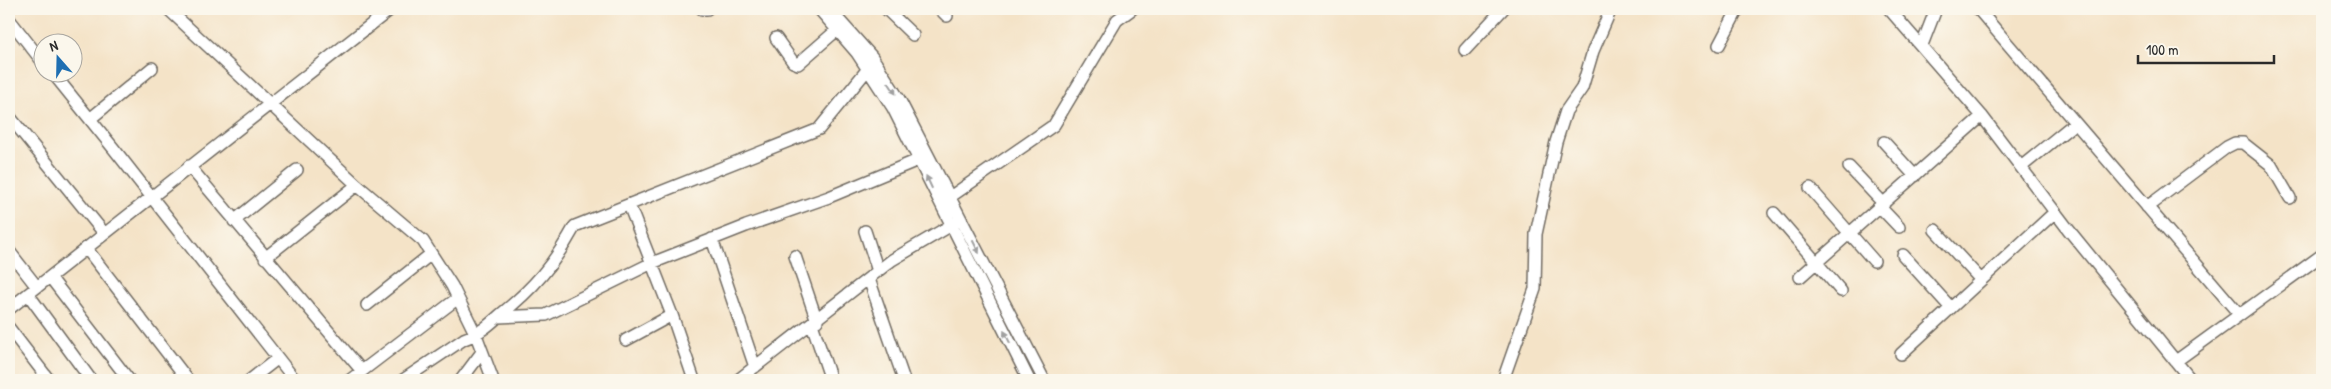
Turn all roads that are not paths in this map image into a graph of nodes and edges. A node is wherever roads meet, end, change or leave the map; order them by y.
1 (168, 9) edge
2 (392, 9) edge
3 (702, 9) edge
4 (707, 9) edge
5 (819, 9) edge
6 (829, 9) edge
7 (886, 9) edge
8 (1132, 9) edge
9 (1502, 9) edge
10 (1611, 9) edge
11 (1738, 9) edge
12 (1888, 9) edge
13 (1936, 9) edge
14 (1978, 9) edge
15 (9, 19) edge
16 (837, 30) junction
17 (913, 35) dead end
18 (776, 38) dead end
19 (1922, 45) junction
20 (1719, 46) dead end
21 (32, 48) edge
22 (1465, 50) dead end
23 (872, 67) junction
24 (152, 68) dead end
25 (60, 82) edge
26 (270, 103) junction
27 (9, 116) edge
28 (1982, 116) junction
29 (90, 119) junction
30 (2075, 124) junction
31 (1884, 142) dead end
32 (918, 160) junction
33 (189, 166) junction
34 (1849, 167) dead end
35 (2021, 167) junction
36 (297, 170) dead end
37 (1915, 176) junction
38 (357, 186) junction
39 (1810, 188) dead end
40 (151, 196) junction
41 (950, 197) junction
42 (2290, 198) dead end
43 (629, 205) junction
44 (1882, 205) junction
45 (2147, 207) junction
46 (2055, 212) junction
47 (1774, 213) dead end
48 (961, 219) junction
49 (234, 221) junction
50 (950, 226) junction
51 (1899, 227) dead end
52 (1935, 230) dead end
53 (865, 231) dead end
54 (104, 233) junction
55 (1850, 234) junction
56 (712, 239) junction
57 (86, 248) junction
58 (9, 251) edge
59 (431, 254) junction
60 (1903, 254) dead end
61 (2322, 255) edge
62 (795, 256) dead end
63 (265, 258) junction
64 (1874, 261) dead end
65 (1817, 262) junction
66 (652, 263) junction
67 (873, 275) junction
68 (50, 277) junction
69 (1800, 277) dead end
70 (1981, 280) junction
71 (32, 291) junction
72 (1842, 291) dead end
73 (458, 298) junction
74 (367, 305) dead end
75 (1951, 308) junction
76 (9, 309) edge
77 (2239, 314) junction
78 (672, 315) junction
79 (498, 317) junction
80 (815, 322) junction
81 (9, 328) edge
82 (476, 335) junction
83 (626, 340) dead end
84 (482, 352) junction
85 (1901, 354) dead end
86 (277, 359) junction
87 (2176, 361) junction
88 (755, 368) junction
89 (362, 371) junction
90 (49, 380) edge
91 (91, 380) edge
92 (129, 380) edge
93 (188, 380) edge
94 (250, 380) edge
95 (295, 380) edge
96 (350, 380) edge
97 (403, 380) edge
98 (461, 380) edge
99 (493, 380) edge
100 (694, 380) edge
101 (738, 380) edge
102 (758, 380) edge
103 (831, 380) edge
104 (904, 380) edge
105 (1029, 380) edge
106 (1044, 380) edge
107 (1503, 380) edge
108 (2190, 380) edge

1 - 26 street
2 - 26 street
3 - 4 street
5 - 16 street
6 - 23 street
7 - 17 street
8 - 41 street
9 - 22 street
10 - 107 street
11 - 20 street
12 - 19 street
13 - 19 street
14 - 30 street
15 - 21 street
16 - 18 street
16 - 23 street
19 - 28 street
23 - 32 street
23 -> 41 street
23 - 43 street
24 - 29 street
25 - 29 street
26 - 33 street
26 - 38 street
27 - 54 street
28 - 35 street
28 - 37 street
29 - 40 street
30 - 35 street
30 - 45 street
31 - 37 street
50 -> 32 street
32 - 56 street
33 - 40 street
33 - 49 street
34 - 44 street
35 - 46 street
36 - 49 street
37 - 44 street
38 - 59 street
38 - 63 street
39 - 55 street
40 - 54 street
40 - 86 street
41 - 48 street
42 - 45 street
43 - 66 street
43 - 79 street
44 - 51 street
44 - 55 street
45 - 77 street
46 - 70 street
46 - 87 street
47 - 65 street
48 - 50 street
48 -> 106 street
49 - 63 street
50 - 67 street
105 -> 50 street
52 - 70 street
53 - 67 street
54 - 57 street
55 - 64 street
55 - 65 street
56 - 66 street
56 - 88 street
57 - 68 street
57 - 93 street
58 - 71 street
59 - 73 street
59 - 74 street
60 - 75 street
61 - 77 street
62 - 80 street
63 - 89 street
65 - 69 street
65 - 72 street
66 - 78 street
66 - 79 street
67 - 80 street
67 - 104 street
68 - 71 street
68 - 92 street
70 - 75 street
71 - 76 street
71 - 91 street
73 - 82 street
73 - 89 street
75 - 85 street
77 - 87 street
78 - 83 street
78 - 100 street
79 - 82 street
80 - 88 street
80 - 103 street
81 - 90 street
82 - 84 street
82 - 97 street
84 - 98 street
84 - 99 street
86 - 94 street
86 - 95 street
87 - 108 street
88 - 101 street
88 - 102 street
89 - 96 street

